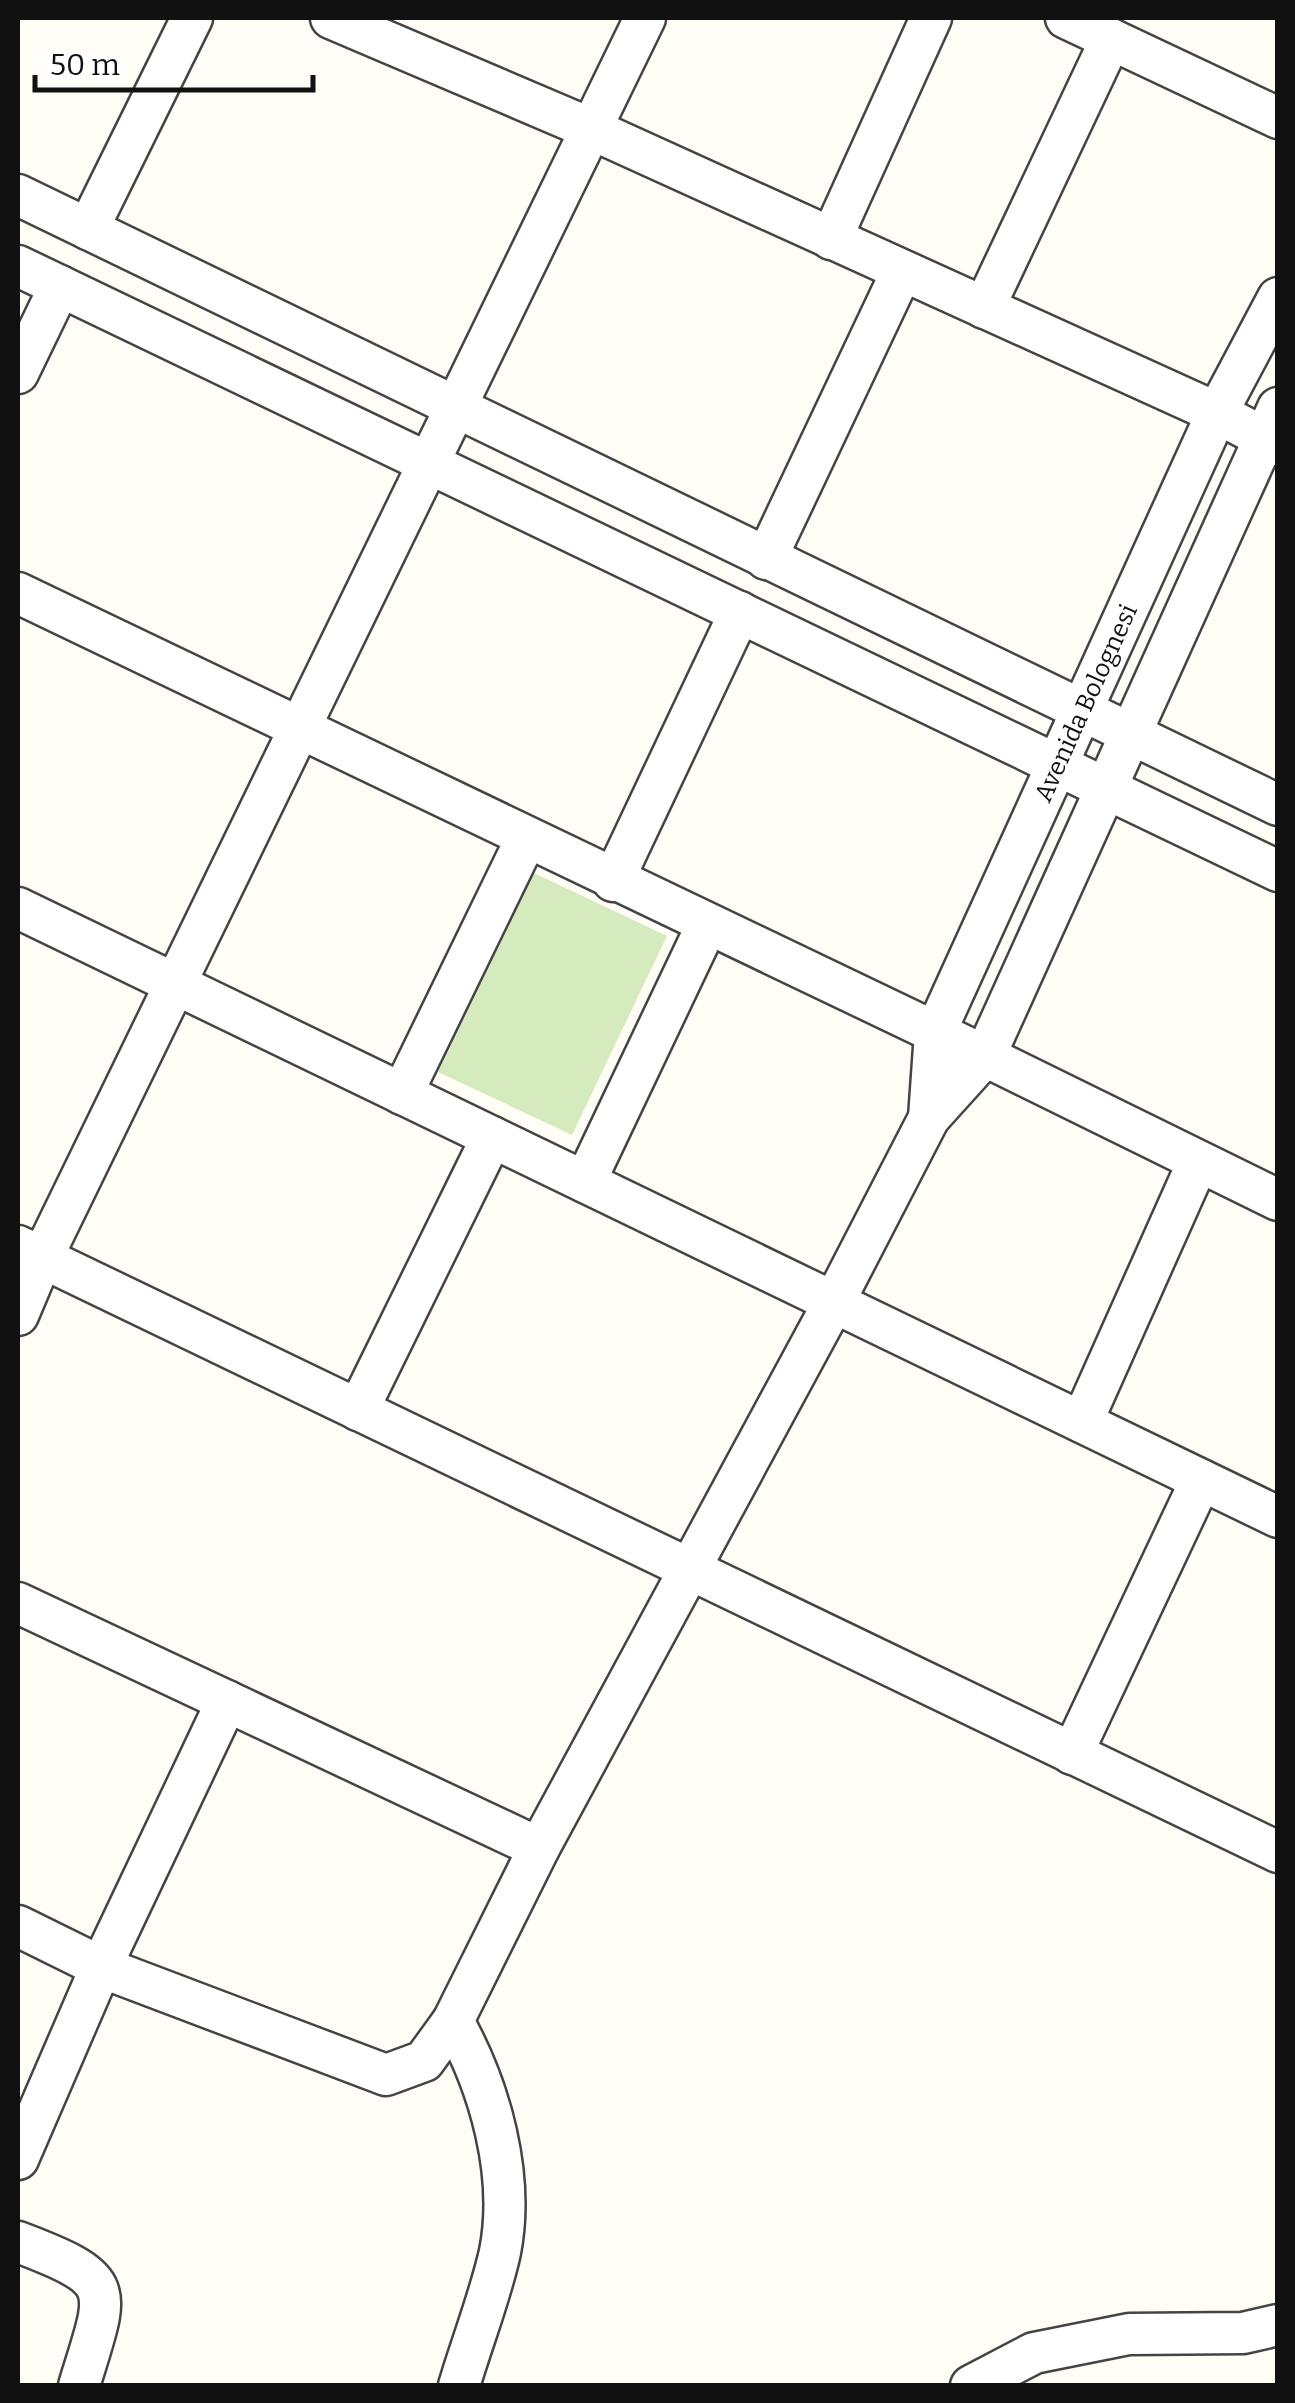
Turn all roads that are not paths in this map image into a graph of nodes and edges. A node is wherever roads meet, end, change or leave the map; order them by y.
1 (192, 18) edge
2 (644, 18) edge
3 (931, 18) edge
4 (1066, 18) edge
5 (342, 20) edge
6 (1112, 39) junction
7 (1278, 118) edge
8 (589, 128) junction
9 (18, 195) edge
10 (88, 229) junction
11 (831, 238) junction
12 (18, 266) edge
13 (902, 271) junction
14 (60, 286) junction
15 (1278, 298) edge
16 (984, 308) junction
17 (18, 373) edge
18 (453, 407) junction
19 (1217, 414) junction
20 (1273, 430) edge
21 (427, 462) junction
22 (766, 558) junction
23 (18, 593) edge
24 (740, 612) junction
25 (1082, 712) junction
26 (298, 729) junction
27 (1131, 734) junction
28 (1057, 764) junction
29 (1105, 786) junction
30 (1278, 805) edge
31 (526, 839) junction
32 (1278, 871) edge
33 (613, 881) junction
34 (18, 908) edge
35 (707, 925) junction
36 (175, 984) junction
37 (935, 1033) junction
38 (985, 1056) junction
39 (402, 1094) junction
40 (928, 1118) junction
41 (492, 1137) junction
42 (1198, 1162) junction
43 (585, 1182) junction
44 (1278, 1200) edge
45 (30, 1252) edge
46 (834, 1302) junction
47 (18, 1314) edge
48 (358, 1410) junction
49 (1082, 1422) junction
50 (1201, 1480) junction
51 (1278, 1518) edge
52 (690, 1568) junction
53 (18, 1602) edge
54 (228, 1702) junction
55 (1072, 1754) junction
56 (539, 1848) junction
57 (1278, 1852) edge
58 (18, 1926) edge
59 (101, 1968) junction
60 (452, 2021) junction
61 (18, 2158) edge
62 (18, 2242) edge
63 (1278, 2325) edge
64 (79, 2386) edge
65 (459, 2386) edge
66 (971, 2386) edge

1 - 10 street
2 - 8 street
3 - 11 street
4 - 6 street
5 - 8 street
6 - 7 street
6 - 16 street
8 - 11 street
8 - 18 street
9 - 10 street
10 - 18 street
11 - 13 street
12 - 14 street
13 - 16 street
13 - 22 street
14 - 17 street
14 - 21 street
15 - 19 street, Avenida Bolognesi
16 - 19 street
18 - 21 street
18 - 22 street
19 - 20 street
19 - 25 street, Avenida Bolognesi
20 - 27 street
21 - 24 street
21 - 26 street
22 - 25 street
23 - 26 street
24 - 28 street
24 - 33 street
25 - 27 street
25 - 28 street, Avenida Bolognesi
26 - 31 street
26 - 36 street
27 - 29 street
27 - 30 street
28 - 29 street
28 - 37 street, Avenida Bolognesi
29 - 32 street
29 - 38 street
31 - 33 street
31 - 39 street
33 - 35 street
34 - 36 street
35 - 37 street
35 - 43 street
36 - 39 street
36 - 45 street
37 - 38 street
37 - 40 street, Avenida Bolognesi
38 - 40 street
38 - 42 street
39 - 41 street
40 - 46 street
41 - 43 street
41 - 48 street
42 - 44 street
42 - 49 street
43 - 46 street
45 - 47 street
45 - 48 street
46 - 49 street
46 - 52 street
48 - 52 street
49 - 50 street
50 - 51 street
50 - 55 street
52 - 55 street
52 - 56 street
53 - 54 street
54 - 56 street
54 - 59 street
55 - 57 street
56 - 60 street
58 - 59 street
59 - 60 street
59 - 61 street
60 - 65 street
62 - 64 street
63 - 66 street

